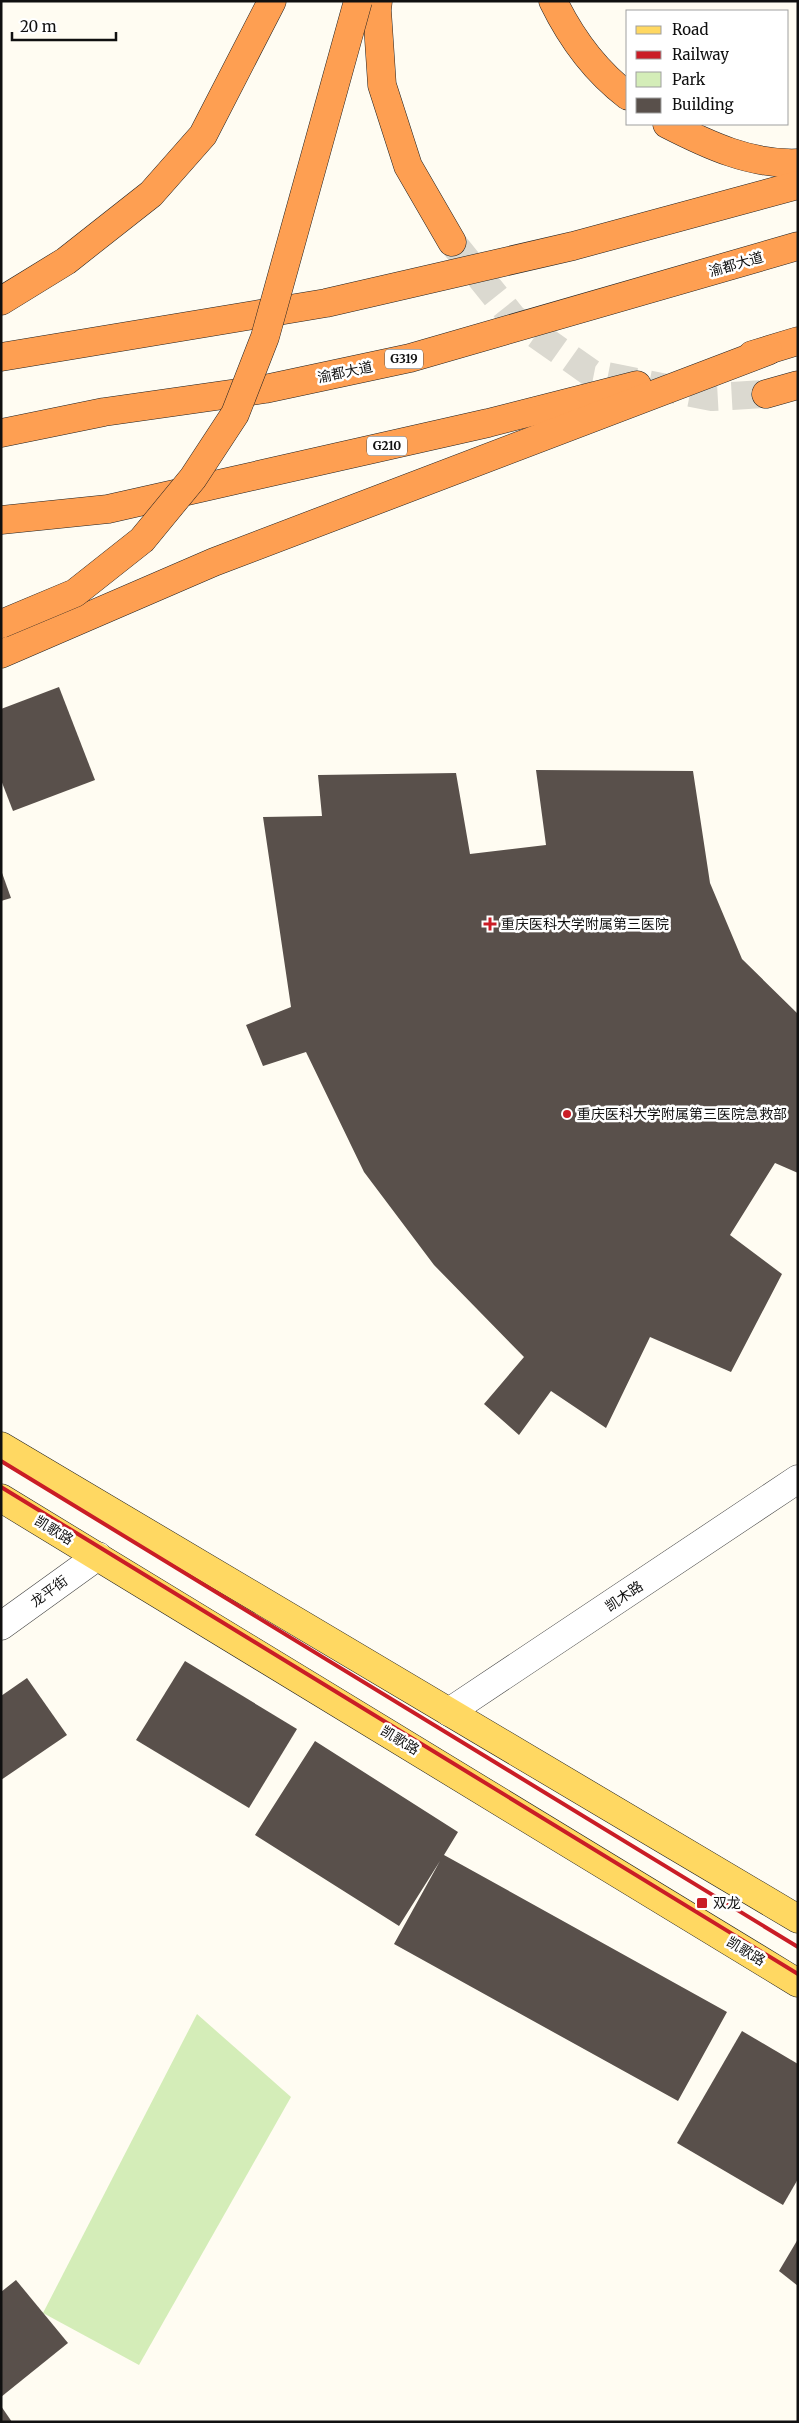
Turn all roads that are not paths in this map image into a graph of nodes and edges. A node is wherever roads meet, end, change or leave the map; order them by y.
1 (272, 1) edge
2 (358, 1) edge
3 (378, 1) edge
4 (553, 1) edge
5 (626, 94) edge
6 (669, 125) edge
7 (798, 163) edge
8 (798, 185) edge
9 (452, 242) tunnel mouth
10 (798, 246) edge
11 (1, 301) edge
12 (798, 342) edge
13 (768, 351) junction
14 (1, 357) edge
15 (798, 385) edge
16 (766, 394) tunnel mouth
17 (1, 433) edge
18 (1, 520) edge
19 (1, 624) edge
20 (1, 654) edge
21 (1, 1446) edge
22 (798, 1479) edge
23 (1, 1498) edge
24 (98, 1556) junction
25 (1, 1626) edge
26 (449, 1712) junction
27 (798, 1919) edge
28 (798, 1983) edge

1 - 11 highway
2 - 19 highway, bridge
3 - 9 highway
4 - 5 highway
6 - 7 highway
8 - 14 highway
10 - 17 highway, 渝都大道 / G319
12 - 13 highway, G210
13 - 18 highway, G210
13 - 20 highway
15 - 16 highway
21 - 26 main road
22 - 26 street, 凯木路
23 - 24 main road, 凯歌路
24 - 25 street, 龙平街
24 - 28 main road, 凯歌路
26 - 27 main road

